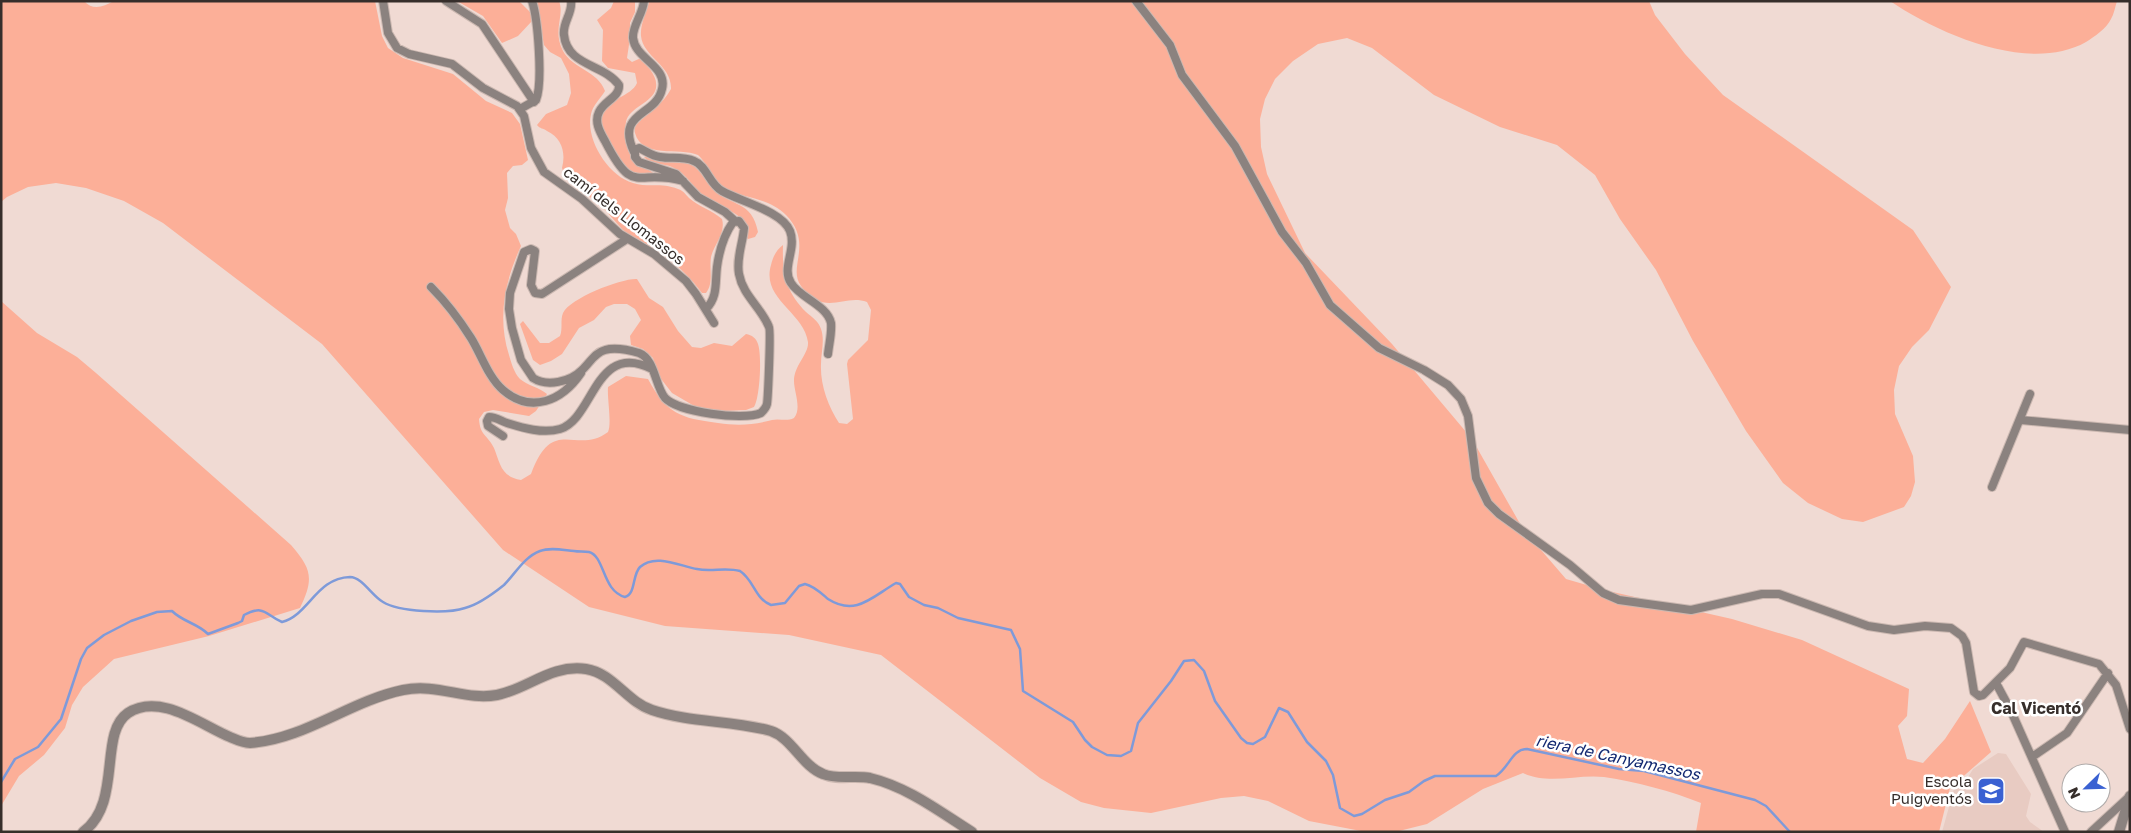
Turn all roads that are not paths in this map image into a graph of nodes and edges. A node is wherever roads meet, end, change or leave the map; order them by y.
1 (383, 1) edge
2 (446, 1) edge
3 (532, 1) edge
4 (571, 1) edge
5 (644, 1) edge
6 (1136, 1) edge
7 (534, 102) junction
8 (520, 109) junction
9 (634, 152) junction
10 (685, 182) junction
11 (735, 221) junction
12 (627, 239) junction
13 (431, 286) dead end
14 (706, 309) junction
15 (714, 323) dead end
16 (828, 354) dead end
17 (652, 369) junction
18 (583, 370) junction
19 (2030, 394) dead end
20 (2021, 420) junction
21 (2130, 430) edge
22 (503, 436) dead end
23 (1992, 487) dead end
24 (2108, 673) junction
25 (1996, 683) junction
26 (2130, 729) edge
27 (2032, 757) junction
28 (2130, 797) edge
29 (84, 832) edge
30 (972, 832) edge
31 (2066, 832) edge
32 (2091, 832) edge
33 (2119, 832) edge

1 - 8 street
2 - 7 street
3 - 7 street
4 - 10 street
5 - 9 street
6 - 25 street
7 - 8 street
8 - 12 street, camí dels Llomassos
9 - 10 street
9 - 16 street
10 - 11 street
11 - 14 street
11 - 17 street
12 - 14 street, camí dels Llomassos
12 - 18 street
13 - 18 street
14 - 15 street, camí dels Llomassos
17 - 18 street
17 - 22 street
19 - 20 street
20 - 21 street
20 - 23 street
24 - 25 street
24 - 26 street
24 - 27 street
25 - 27 street
27 - 31 street
28 - 32 street
28 - 33 street
29 - 30 street

